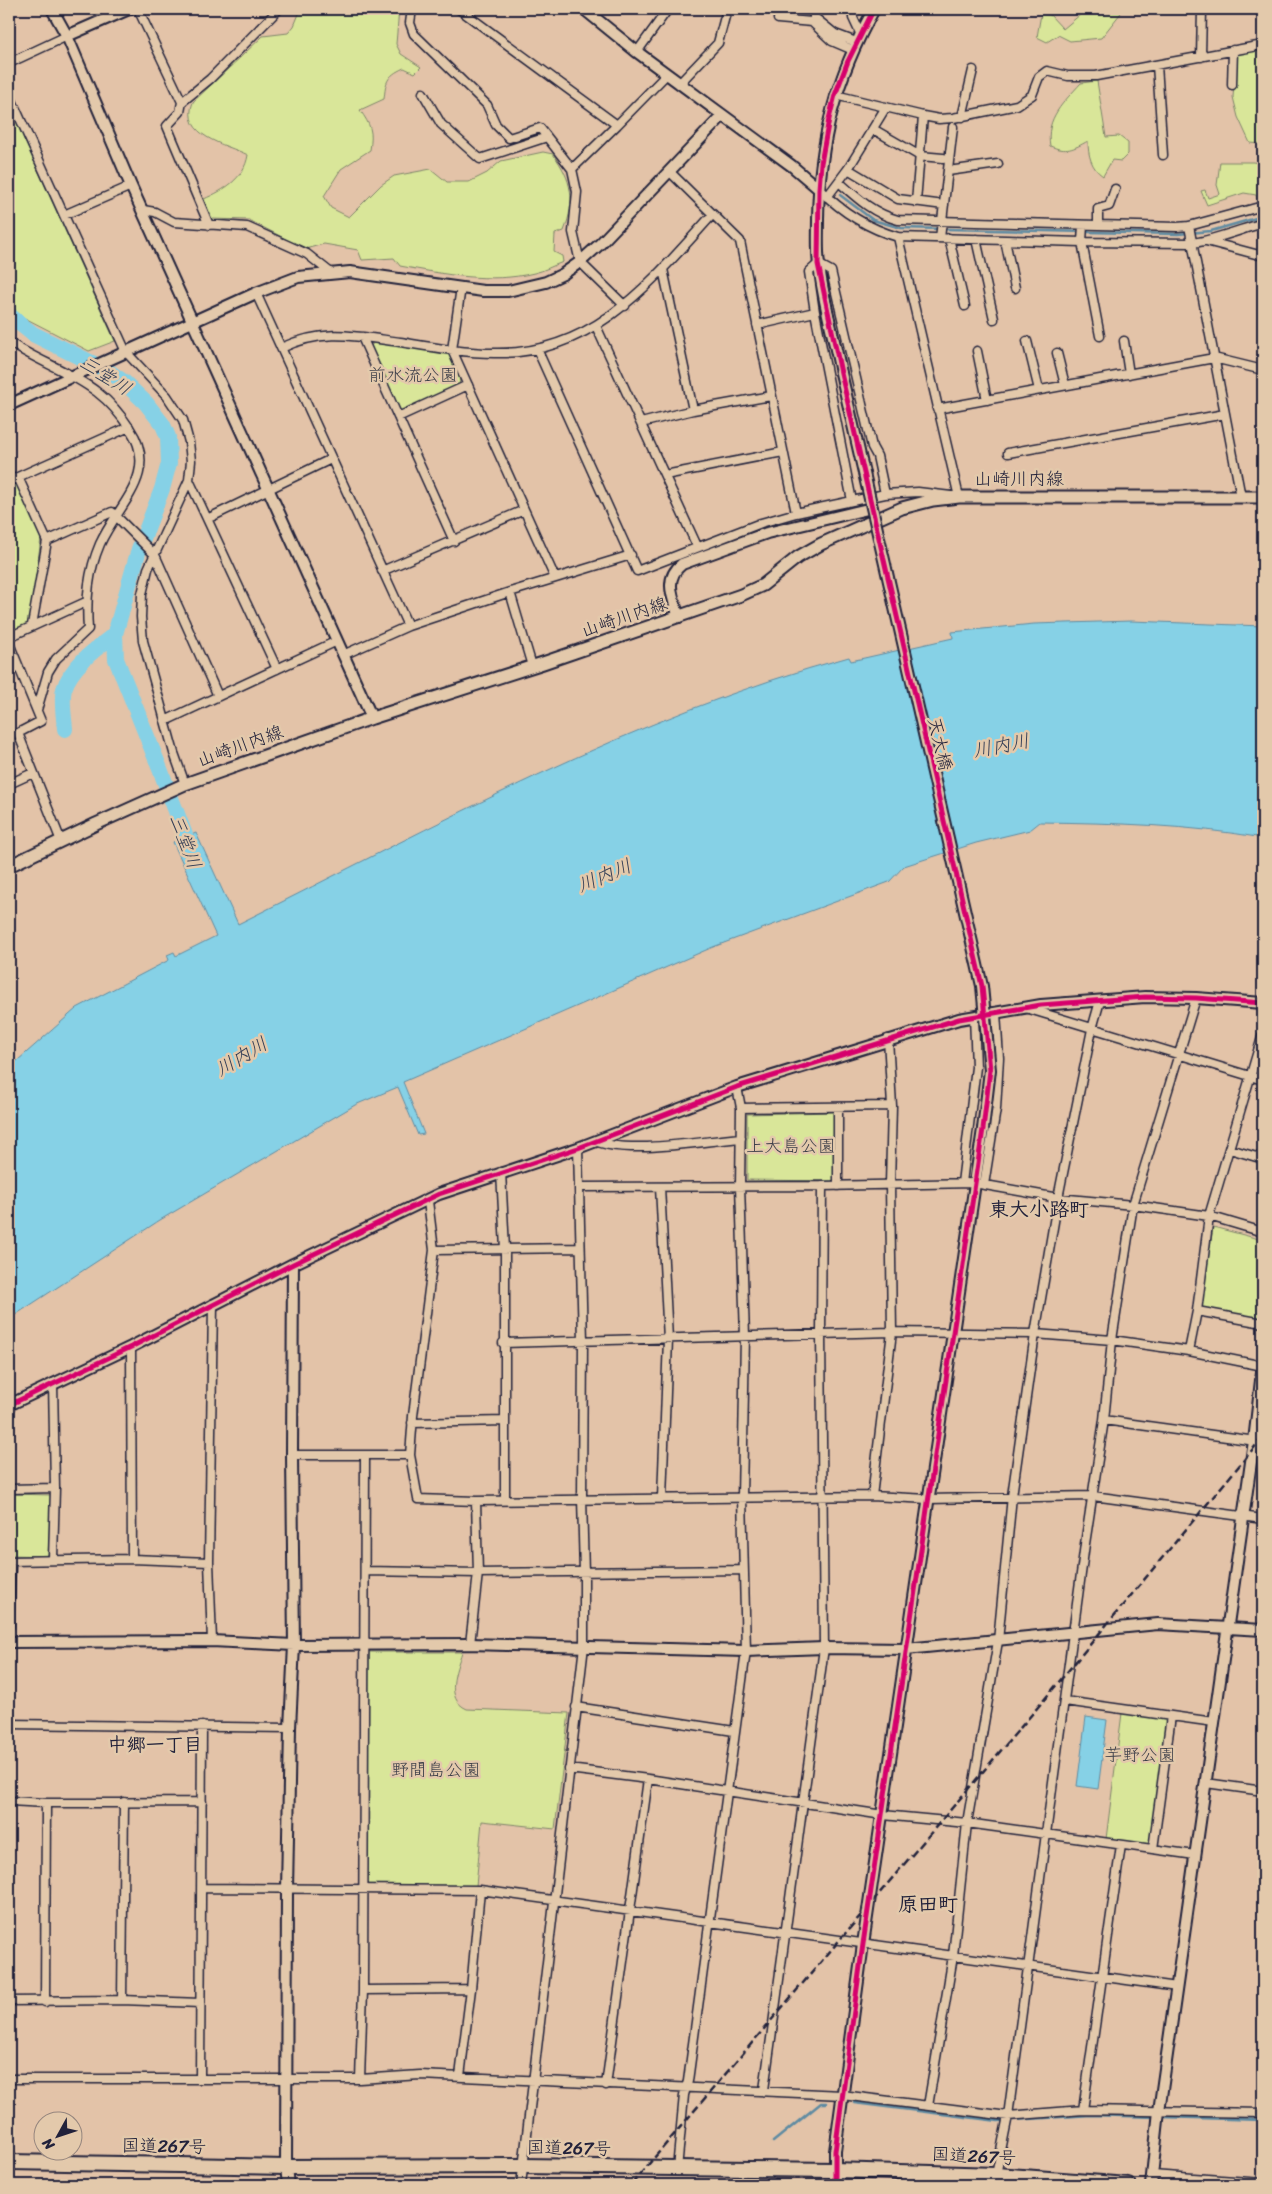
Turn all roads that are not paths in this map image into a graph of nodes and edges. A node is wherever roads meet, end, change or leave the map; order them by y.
1 (52, 9) edge
2 (129, 9) edge
3 (138, 9) edge
4 (279, 9) edge
5 (412, 9) edge
6 (459, 9) edge
7 (584, 9) edge
8 (668, 9) edge
9 (727, 9) edge
10 (814, 9) edge
11 (853, 9) edge
12 (874, 9) edge
13 (1202, 9) edge
14 (778, 19) dead end
15 (67, 36) junction
16 (856, 42) junction
17 (1263, 44) edge
18 (1233, 50) junction
19 (637, 52) junction
20 (1201, 57) junction
21 (9, 63) edge
22 (1157, 65) junction
23 (973, 70) dead end
24 (667, 74) junction
25 (679, 84) junction
26 (1232, 85) dead end
27 (423, 93) dead end
28 (9, 94) edge
29 (835, 95) junction
30 (182, 102) junction
31 (886, 107) junction
32 (722, 116) junction
33 (923, 116) junction
34 (962, 116) junction
35 (617, 124) junction
36 (953, 127) dead end
37 (872, 129) junction
38 (547, 137) junction
39 (1163, 155) dead end
40 (920, 156) junction
41 (943, 158) dead end
42 (998, 164) dead end
43 (572, 169) junction
44 (848, 169) junction
45 (669, 171) junction
46 (948, 171) junction
47 (839, 182) junction
48 (131, 186) junction
49 (818, 189) junction
50 (1115, 189) dead end
51 (827, 197) junction
52 (916, 202) junction
53 (944, 205) junction
54 (1263, 206) edge
55 (143, 210) junction
56 (713, 214) junction
57 (64, 215) junction
58 (942, 223) junction
59 (1263, 223) edge
60 (209, 225) junction
61 (1084, 225) junction
62 (1098, 225) junction
63 (1189, 226) junction
64 (898, 237) junction
65 (944, 238) junction
66 (976, 239) junction
67 (1005, 240) junction
68 (1193, 241) junction
69 (1206, 241) junction
70 (1082, 242) junction
71 (1263, 256) edge
72 (580, 262) junction
73 (818, 264) junction
74 (663, 269) junction
75 (331, 273) junction
76 (461, 287) junction
77 (1015, 288) dead end
78 (256, 293) junction
79 (624, 306) junction
80 (965, 306) dead end
81 (815, 312) junction
82 (994, 319) dead end
83 (194, 322) junction
84 (757, 325) junction
85 (596, 326) junction
86 (1100, 336) dead end
87 (362, 337) junction
88 (1027, 341) dead end
89 (1124, 341) dead end
90 (9, 342) edge
91 (281, 348) junction
92 (536, 349) junction
93 (452, 350) junction
94 (976, 351) dead end
95 (124, 353) junction
96 (1057, 353) dead end
97 (1214, 358) junction
98 (1263, 370) edge
99 (1129, 374) junction
100 (74, 375) junction
101 (468, 385) junction
102 (1066, 386) junction
103 (1039, 390) junction
104 (770, 396) junction
105 (988, 400) junction
106 (9, 406) edge
107 (937, 409) junction
108 (693, 410) junction
109 (1225, 414) junction
110 (398, 417) junction
111 (642, 423) junction
112 (129, 427) junction
113 (783, 452) junction
114 (1008, 453) dead end
115 (331, 459) junction
116 (665, 475) junction
117 (18, 476) junction
118 (190, 480) junction
119 (9, 481) edge
120 (267, 489) junction
121 (885, 494) junction
122 (1263, 496) edge
123 (959, 497) junction
124 (1241, 497) junction
125 (852, 501) junction
126 (872, 508) junction
127 (524, 510) junction
128 (796, 513) junction
129 (118, 518) junction
130 (209, 518) junction
131 (47, 541) junction
132 (454, 541) junction
133 (697, 546) junction
134 (152, 552) junction
135 (631, 555) junction
136 (382, 570) junction
137 (555, 578) junction
138 (510, 592) junction
139 (86, 602) junction
140 (680, 616) junction
141 (32, 625) junction
142 (408, 626) junction
143 (9, 636) edge
144 (337, 641) junction
145 (9, 643) edge
146 (343, 655) junction
147 (532, 666) junction
148 (277, 670) junction
149 (218, 696) junction
150 (37, 710) junction
151 (372, 718) junction
152 (165, 721) junction
153 (33, 773) junction
154 (9, 784) edge
155 (185, 784) junction
156 (61, 841) junction
157 (9, 866) edge
158 (1196, 998) junction
159 (1100, 1000) junction
160 (1263, 1003) edge
161 (1026, 1008) junction
162 (996, 1013) junction
163 (974, 1016) junction
164 (1092, 1029) junction
165 (1263, 1034) edge
166 (888, 1039) junction
167 (1180, 1055) junction
168 (1251, 1076) junction
169 (1263, 1080) edge
170 (736, 1086) junction
171 (892, 1106) junction
172 (838, 1107) junction
173 (741, 1108) junction
174 (741, 1138) junction
175 (595, 1141) junction
176 (578, 1148) junction
177 (1230, 1149) junction
178 (1263, 1159) edge
179 (502, 1172) junction
180 (890, 1184) junction
181 (962, 1184) junction
182 (979, 1184) junction
183 (740, 1186) junction
184 (822, 1186) junction
185 (838, 1186) junction
186 (579, 1187) junction
187 (660, 1187) junction
188 (1058, 1198) junction
189 (428, 1200) junction
190 (1133, 1205) junction
191 (1209, 1216) junction
192 (1263, 1232) edge
193 (580, 1248) junction
194 (504, 1249) junction
195 (434, 1250) junction
196 (293, 1264) junction
197 (213, 1304) junction
198 (1197, 1311) junction
199 (1263, 1323) edge
200 (892, 1332) junction
201 (952, 1333) junction
202 (1035, 1334) junction
203 (821, 1335) junction
204 (745, 1336) junction
205 (668, 1339) junction
206 (1112, 1340) junction
207 (583, 1341) junction
208 (503, 1343) junction
209 (132, 1347) junction
210 (1189, 1351) junction
211 (1263, 1365) edge
212 (53, 1383) junction
213 (9, 1405) edge
214 (1104, 1420) junction
215 (505, 1421) junction
216 (412, 1422) junction
217 (1259, 1442) edge
218 (292, 1455) junction
219 (410, 1455) junction
220 (366, 1456) junction
221 (55, 1488) junction
222 (9, 1489) edge
223 (872, 1496) junction
224 (1012, 1496) junction
225 (1093, 1496) junction
226 (742, 1497) junction
227 (582, 1498) junction
228 (662, 1498) junction
229 (823, 1498) junction
230 (928, 1499) junction
231 (505, 1500) junction
232 (476, 1501) junction
233 (1242, 1516) junction
234 (1263, 1519) edge
235 (53, 1559) junction
236 (132, 1559) junction
237 (10, 1561) edge
238 (210, 1562) junction
239 (744, 1570) junction
240 (366, 1571) junction
241 (584, 1572) junction
242 (478, 1573) junction
243 (9, 1627) edge
244 (1227, 1627) junction
245 (1263, 1630) edge
246 (1074, 1633) junction
247 (998, 1640) junction
248 (212, 1641) junction
249 (9, 1642) edge
250 (294, 1644) junction
251 (365, 1644) junction
252 (470, 1644) junction
253 (584, 1646) junction
254 (824, 1648) junction
255 (906, 1649) junction
256 (746, 1651) junction
257 (1065, 1701) junction
258 (576, 1707) junction
259 (1171, 1716) junction
260 (1214, 1722) junction
261 (9, 1724) edge
262 (202, 1726) junction
263 (290, 1728) junction
264 (734, 1731) junction
265 (569, 1769) junction
266 (648, 1779) junction
267 (1206, 1783) junction
268 (726, 1791) junction
269 (1263, 1791) edge
270 (9, 1801) edge
271 (124, 1802) junction
272 (202, 1802) junction
273 (46, 1803) junction
274 (804, 1803) junction
275 (883, 1815) junction
276 (967, 1823) junction
277 (1046, 1834) junction
278 (1121, 1844) junction
279 (1153, 1849) junction
280 (1195, 1855) junction
281 (202, 1888) junction
282 (363, 1889) junction
283 (287, 1890) junction
284 (480, 1890) junction
285 (554, 1901) junction
286 (630, 1911) junction
287 (708, 1922) junction
288 (784, 1933) junction
289 (863, 1944) junction
290 (953, 1956) junction
291 (1027, 1966) junction
292 (1102, 1977) junction
293 (1177, 1987) junction
294 (363, 1990) junction
295 (471, 1990) junction
296 (122, 2000) junction
297 (9, 2001) edge
298 (45, 2002) junction
299 (200, 2003) junction
300 (460, 2076) junction
301 (9, 2079) edge
302 (200, 2079) junction
303 (360, 2079) junction
304 (287, 2080) junction
305 (532, 2081) junction
306 (606, 2085) junction
307 (686, 2087) junction
308 (764, 2090) junction
309 (842, 2095) junction
310 (928, 2106) junction
311 (1082, 2110) junction
312 (1263, 2113) edge
313 (1159, 2115) junction
314 (1007, 2119) junction
315 (9, 2162) edge
316 (522, 2166) junction
317 (286, 2167) junction
318 (677, 2169) junction
319 (834, 2170) junction
320 (996, 2175) junction
321 (1151, 2180) edge
322 (1263, 2183) edge
323 (288, 2185) edge
324 (521, 2185) edge
325 (835, 2185) edge
326 (1128, 2185) edge

1 - 15 street
2 - 15 street
3 - 30 street
4 - 30 street
5 - 38 street
6 - 35 street
7 - 19 street
8 - 19 street
9 - 25 street
10 - 16 street
11 - 16 street
12 - 16 street, 天大橋
13 - 20 street
14 - 16 street
15 - 21 street
15 - 48 street
16 - 29 street, 天大橋
17 - 18 street
18 - 20 street
18 - 26 street
19 - 24 street
20 - 22 street
22 - 34 street
22 - 39 street
23 - 34 street
24 - 25 street
24 - 35 street
25 - 32 street
27 - 38 street
28 - 57 street
29 - 31 street
29 - 49 street, 天大橋
30 - 60 street
31 - 33 street
31 - 37 street
32 - 45 street
32 - 49 street
33 - 34 street
33 - 40 street
35 - 43 street
36 - 46 street
37 - 40 street
37 - 44 street
38 - 43 street
40 - 41 street
40 - 52 street
42 - 46 street
43 - 72 street
44 - 47 street
44 - 52 street
45 - 56 street
45 - 72 street
46 - 53 street
47 - 51 street
47 - 58 street
48 - 55 street
48 - 57 street
49 - 51 street
49 - 73 street, 天大橋
50 - 62 street
51 - 64 street
52 - 53 street
53 - 58 street
54 - 63 street
55 - 60 street
55 - 83 street
56 - 74 street
56 - 84 street
57 - 95 street
58 - 61 street
58 - 65 street
59 - 69 street
60 - 75 street
61 - 62 street
61 - 70 street
62 - 63 street
63 - 68 street
64 - 65 street
64 - 107 street
65 - 66 street
65 - 80 street
66 - 67 street
66 - 82 street
67 - 70 street
67 - 77 street
68 - 69 street
68 - 70 street
68 - 97 street
69 - 71 street
70 - 86 street
72 - 76 street
72 - 79 street
73 - 81 street
73 - 121 street
73 - 126 street, 天大橋, bridge
74 - 79 street
74 - 108 street
75 - 76 street
75 - 78 street
76 - 93 street
78 - 83 street
78 - 91 street
79 - 85 street
81 - 84 street
81 - 125 street
83 - 95 street
83 - 120 street
84 - 104 street
85 - 92 street
85 - 111 street
87 - 91 street
87 - 93 street
87 - 110 street
88 - 103 street
89 - 99 street
90 - 100 street
91 - 115 street
92 - 93 street
92 - 135 street
93 - 101 street
94 - 105 street
95 - 100 street
95 - 118 street
96 - 102 street
97 - 98 street
97 - 99 street
97 - 109 street
99 - 102 street
100 - 106 street
100 - 112 street
101 - 110 street
101 - 127 street
102 - 103 street
103 - 105 street
104 - 108 street
104 - 113 street
105 - 107 street
107 - 123 street
108 - 111 street
109 - 114 street
109 - 124 street
110 - 132 street
111 - 116 street
112 - 117 street
112 - 129 street
113 - 116 street
113 - 128 street
115 - 120 street
115 - 136 street
116 - 133 street
117 - 119 street
117 - 131 street
118 - 130 street
118 - 134 street
120 - 130 street
120 - 144 street
121 - 123 street
121 - 125 street
122 - 124 main road, 山崎川内線
123 - 124 main road, 山崎川内線
123 - 140 main road, 山崎川内線
125 - 128 street
126 - 140 street
126 - 182 street, 天大橋, bridge
127 - 132 street
127 - 137 street
128 - 133 street
129 - 131 street
129 - 134 street
129 - 139 street
130 - 148 street
131 - 141 street
132 - 136 street
133 - 135 street
134 - 149 street
134 - 152 street
135 - 137 street
136 - 142 street
137 - 138 street
138 - 142 street
138 - 147 street
139 - 141 street
139 - 150 street
140 - 147 main road, 山崎川内線
141 - 143 street
142 - 146 street
144 - 146 street
144 - 148 street
145 - 150 street
146 - 151 street
147 - 151 main road, 山崎川内線
148 - 149 street
149 - 152 street
150 - 153 street
151 - 155 main road, 山崎川内線
152 - 155 street
153 - 154 street
153 - 156 street
155 - 156 main road, 山崎川内線
156 - 157 main road, 山崎川内線
158 - 159 street
158 - 160 street
158 - 167 street
159 - 161 street
159 - 164 street
161 - 162 street
161 - 164 street
162 - 163 street
162 - 182 street
163 - 166 street
163 - 181 street
164 - 167 street
164 - 188 street
165 - 168 street
166 - 170 street
166 - 171 street
167 - 168 street
167 - 190 street
168 - 169 street
168 - 177 street
170 - 173 street
170 - 175 street
171 - 172 street
171 - 180 street
172 - 173 street
172 - 185 street
173 - 174 street
174 - 175 street
174 - 183 street
175 - 176 street
176 - 179 street
176 - 186 street
177 - 178 street
177 - 191 street
179 - 189 street
179 - 194 street
180 - 181 street
180 - 185 street
180 - 200 street
181 - 182 street
182 - 188 street
182 - 201 street, 天大橋
183 - 184 street
183 - 187 street
183 - 204 street
184 - 185 street
184 - 203 street
186 - 187 street
186 - 193 street
187 - 205 street
188 - 190 street
188 - 202 street
189 - 195 street
189 - 196 street
190 - 191 street
190 - 206 street
191 - 192 street
191 - 198 street
193 - 194 street
193 - 207 street
194 - 195 street
194 - 208 street
195 - 216 street
196 - 197 street
196 - 218 street
197 - 209 street
197 - 238 street
198 - 199 street
198 - 210 street
200 - 201 street
200 - 203 street
200 - 223 street
201 - 202 street
201 - 230 street, 天大橋
202 - 206 street
202 - 224 street
203 - 204 street
203 - 229 street
204 - 205 street
204 - 226 street
205 - 207 street
205 - 228 street
206 - 210 street
206 - 214 street
207 - 208 street
207 - 227 street
208 - 215 street
209 - 212 street
209 - 236 street
210 - 211 street
211 - 217 street
212 - 213 street
212 - 221 street
214 - 217 street
214 - 225 street
215 - 216 street
215 - 231 street
216 - 219 street
217 - 233 street
218 - 220 street
218 - 250 street
219 - 220 street
219 - 232 street
220 - 240 street
221 - 222 street
221 - 235 street
223 - 229 street
223 - 230 street
224 - 225 street
224 - 230 street
224 - 247 street
225 - 233 street
225 - 246 street
226 - 228 street
226 - 229 street
226 - 239 street
227 - 228 street
227 - 231 street
227 - 241 street
229 - 254 street
230 - 255 street, 天大橋
231 - 232 street
232 - 242 street
233 - 234 street
233 - 244 street
235 - 236 street
235 - 237 street
236 - 238 street
237 - 243 street
238 - 248 street
239 - 241 street
239 - 256 street
240 - 242 street
240 - 251 street
241 - 242 street
241 - 253 street
242 - 252 street
244 - 245 street
244 - 246 street
244 - 260 street
246 - 247 street
246 - 257 street
247 - 255 street
247 - 276 street
248 - 249 street
248 - 250 street
250 - 251 street
250 - 263 street
251 - 252 street
251 - 282 street
252 - 253 street
253 - 256 street
253 - 258 street
254 - 255 street
254 - 256 street
254 - 274 street
255 - 275 street, 天大橋
256 - 264 street
257 - 259 street
257 - 277 street
258 - 264 street
258 - 265 street
259 - 260 street
259 - 279 street
260 - 267 street
261 - 262 street
262 - 263 street
262 - 272 street
263 - 283 street
264 - 268 street
265 - 266 street
265 - 285 street
266 - 268 street
266 - 286 street
267 - 269 street
267 - 280 street
268 - 274 street
268 - 287 street
270 - 273 street
271 - 272 street
271 - 273 street
271 - 296 street
272 - 281 street
273 - 298 street
274 - 275 street
274 - 288 street
275 - 276 street
275 - 289 street, 天大橋
276 - 277 street
276 - 290 street
277 - 278 street
277 - 291 street
278 - 279 street
278 - 292 street
279 - 280 street
280 - 293 street
281 - 283 street
281 - 299 street
282 - 283 street
282 - 284 street
282 - 294 street
283 - 304 street
284 - 285 street
284 - 295 street
285 - 286 street
285 - 305 street
286 - 287 street
286 - 306 street
287 - 288 street
287 - 307 street
288 - 289 street
288 - 308 street
289 - 290 street
289 - 309 street, 天大橋
290 - 291 street
290 - 310 street
291 - 292 street
291 - 314 street
292 - 293 street
292 - 311 street
293 - 313 street
294 - 295 street
294 - 303 street
295 - 300 street
296 - 298 street
296 - 299 street
297 - 298 street
299 - 302 street
300 - 303 street
300 - 305 street
301 - 302 street
302 - 304 street
303 - 304 street
304 - 317 street
305 - 306 street
305 - 316 street
306 - 307 street
307 - 308 street
307 - 318 street
308 - 309 street
309 - 310 street
309 - 319 street, 天大橋
310 - 314 street
311 - 313 street
311 - 314 street
312 - 313 street
313 - 321 street
314 - 320 street
315 - 317 highway, 国道267号
316 - 317 highway, 国道267号
316 - 318 highway, 国道267号
316 - 324 street
317 - 323 street
318 - 319 highway, 国道267号
319 - 320 highway, 国道267号
319 - 325 street, 天大橋
320 - 326 highway, 国道267号
321 - 322 street

